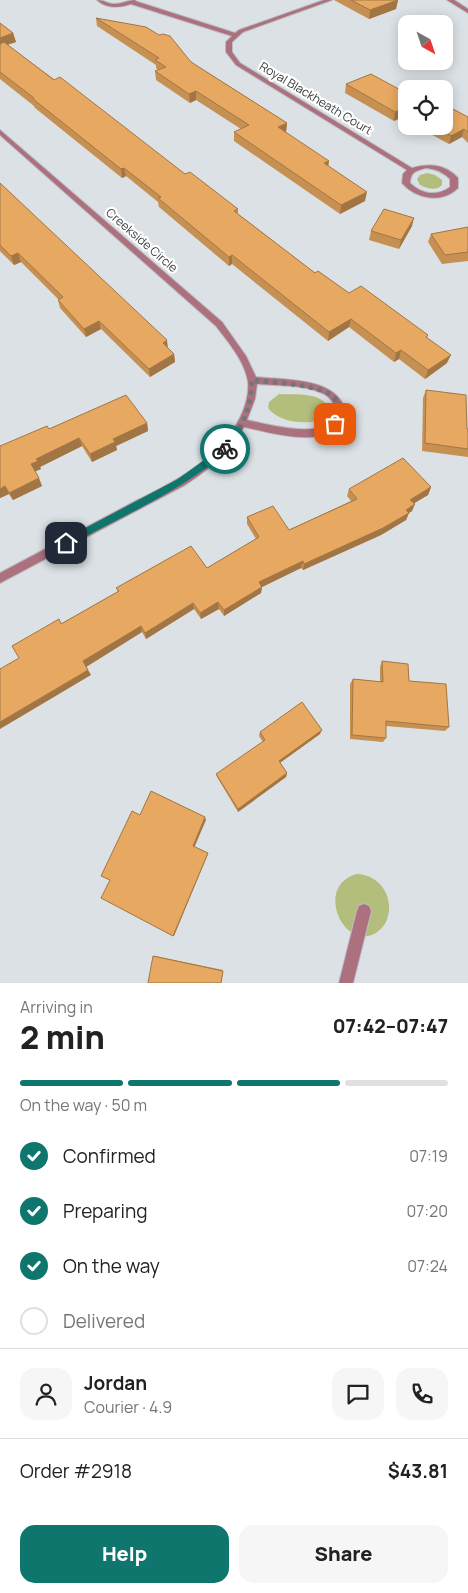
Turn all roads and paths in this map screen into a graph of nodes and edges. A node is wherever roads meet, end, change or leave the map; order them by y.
1 (100, 0) edge
2 (329, 0) edge
3 (450, 0) edge
4 (132, 1) edge
5 (468, 11) edge
6 (234, 35) junction
7 (0, 132) edge
8 (411, 170) junction
9 (252, 380) junction
10 (243, 423) junction
11 (0, 578) edge
12 (364, 911) dead end
13 (346, 983) edge

1 - 4 street
2 - 6 street
3 - 5 street
4 - 6 street
6 - 8 street, Royal Blackheath Court
7 - 9 street, Creekside Circle
8 - 8 street
9 - 10 street
9 - 10 street
10 - 11 street
12 - 13 street

